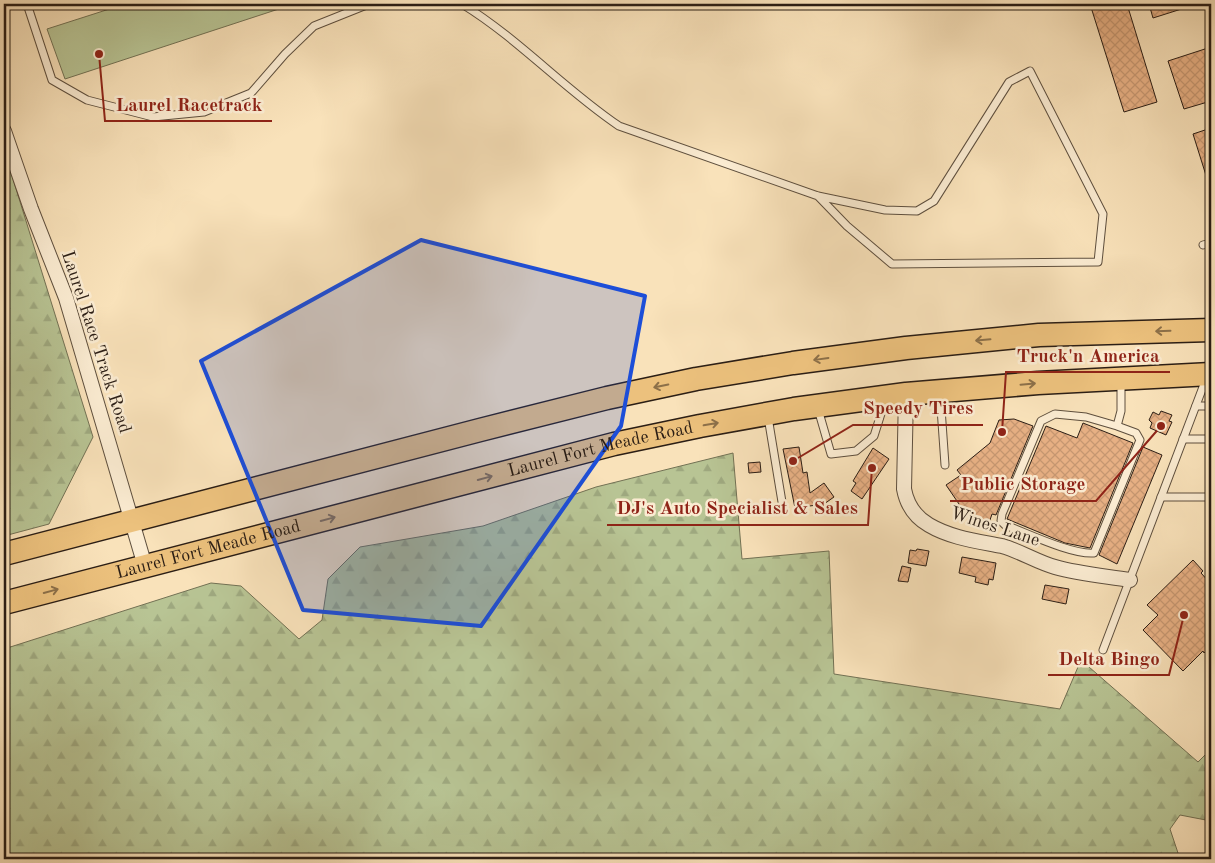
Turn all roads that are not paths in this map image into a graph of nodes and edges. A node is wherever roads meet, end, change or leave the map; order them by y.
1 (26, 4) edge
2 (369, 4) edge
3 (462, 4) edge
4 (4, 131) edge
5 (818, 196) junction
6 (1211, 243) edge
7 (1203, 245) dead end
8 (1211, 330) edge
9 (1210, 374) edge
10 (1121, 379) junction
11 (940, 391) junction
12 (896, 396) junction
13 (817, 406) junction
14 (1196, 406) junction
15 (1211, 406) edge
16 (768, 414) junction
17 (1116, 426) junction
18 (1183, 439) junction
19 (1211, 439) edge
20 (945, 465) dead end
21 (1161, 497) junction
22 (1211, 497) edge
23 (783, 508) dead end
24 (132, 522) junction
25 (4, 554) edge
26 (145, 566) junction
27 (1130, 580) junction
28 (4, 603) edge
29 (1104, 650) dead end

1 - 2 lane
3 - 5 lane
4 - 24 street, Laurel Race Track Road
5 - 5 lane
6 - 7 lane
8 -> 24 main road
9 - 10 main road, Laurel Fort Meade Road
9 - 14 lane
11 -> 10 main road, Laurel Fort Meade Road
10 - 17 lane
11 - 12 main road, Laurel Fort Meade Road
11 - 20 lane
12 - 13 main road, Laurel Fort Meade Road
12 - 13 lane
12 - 27 street, Wines Lane
13 - 16 main road, Laurel Fort Meade Road
14 - 15 lane
14 - 18 lane
16 - 23 lane
26 -> 16 main road, Laurel Fort Meade Road
17 - 17 lane
18 - 19 lane
18 - 21 lane
21 - 22 lane
21 - 27 lane
24 - 25 main road
24 - 26 street, Laurel Race Track Road
28 -> 26 main road, Laurel Fort Meade Road
27 - 29 lane

